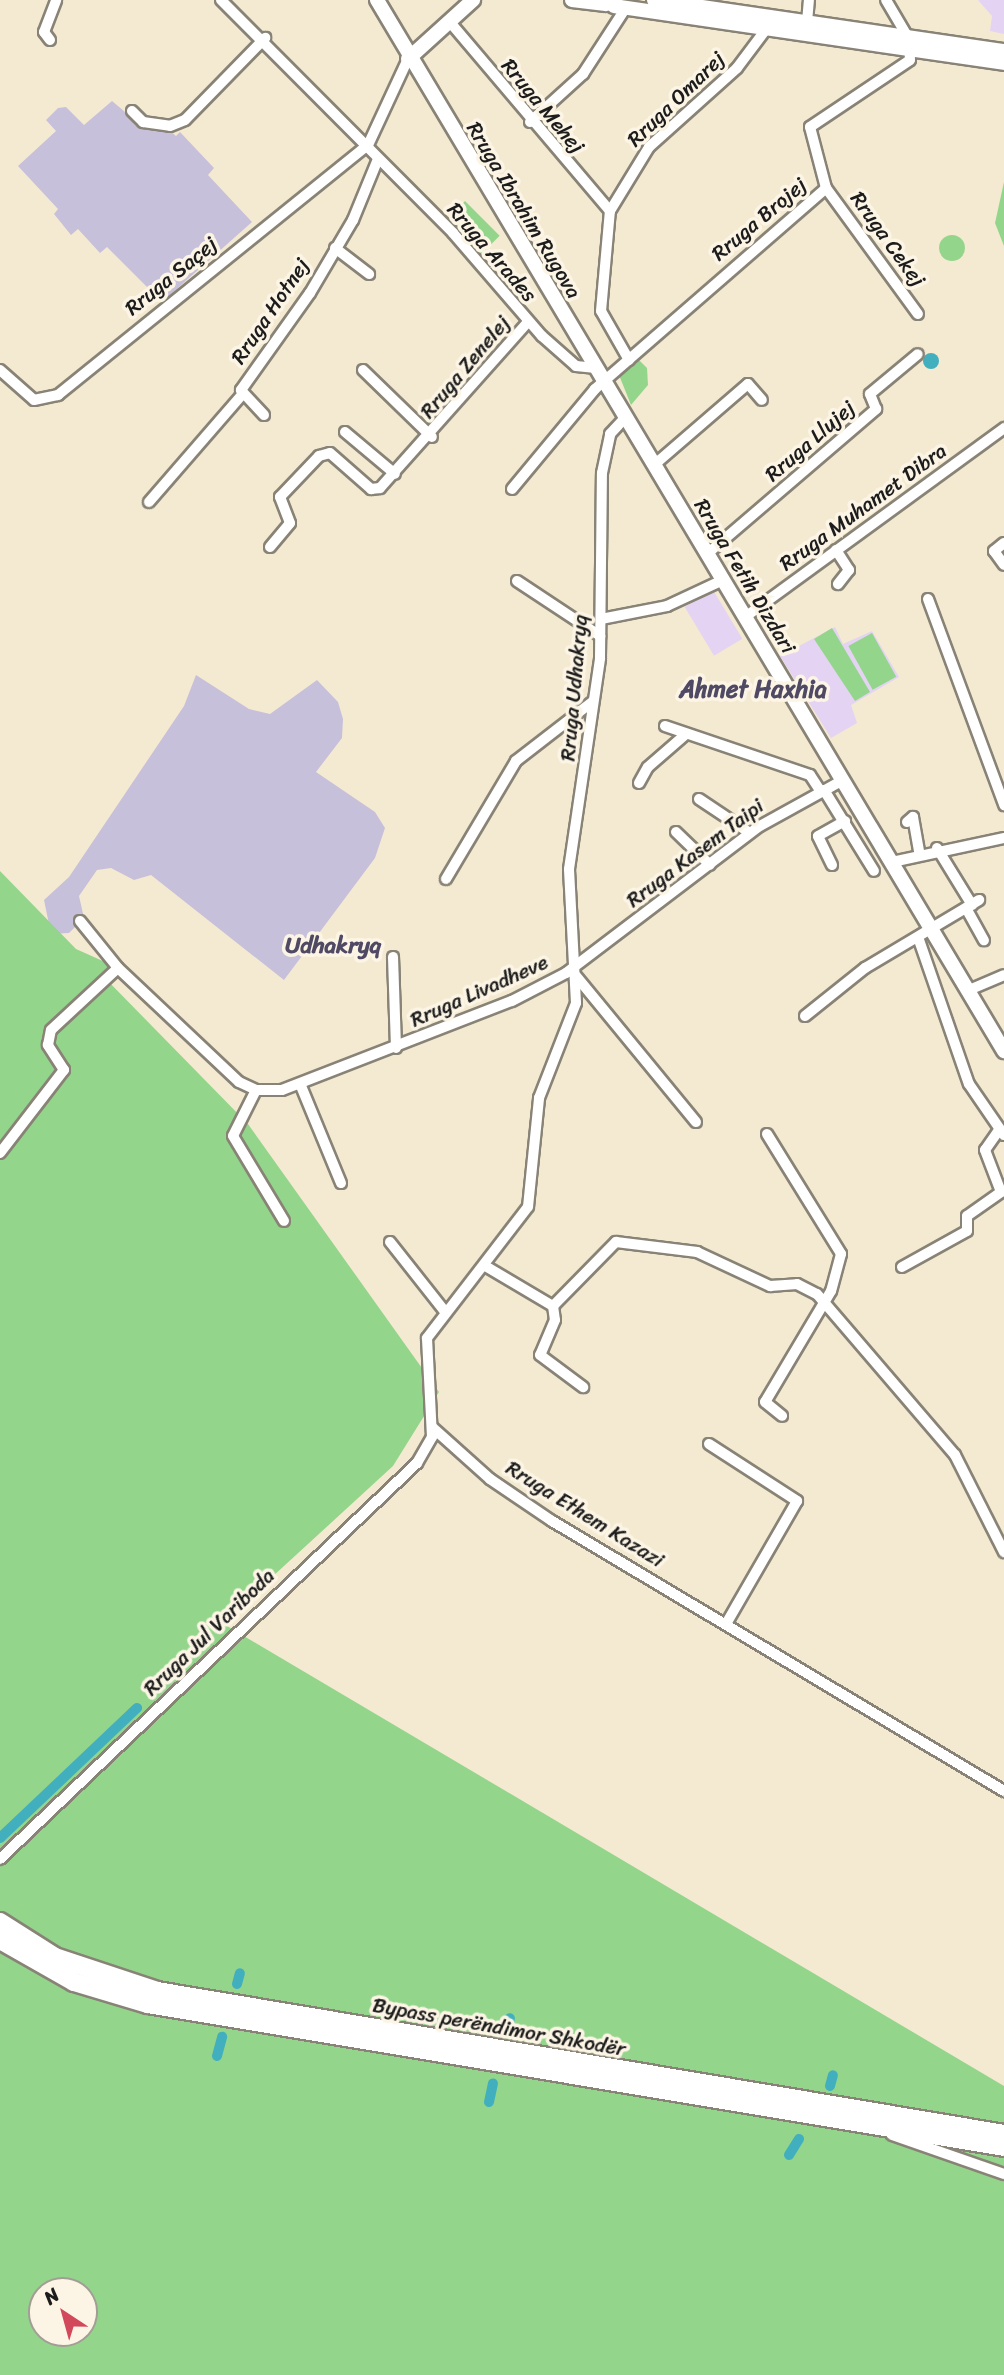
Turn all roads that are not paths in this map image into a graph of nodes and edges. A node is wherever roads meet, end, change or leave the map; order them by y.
1 (56, 0) edge
2 (221, 0) edge
3 (377, 0) edge
4 (572, 0) edge
5 (654, 0) edge
6 (809, 0) edge
7 (886, 0) edge
8 (467, 2) edge
9 (614, 4) edge
10 (740, 6) edge
11 (449, 21) junction
12 (807, 22) junction
13 (770, 23) junction
14 (265, 38) junction
15 (50, 40) dead end
16 (911, 45) junction
17 (1004, 51) edge
18 (408, 59) junction
19 (1004, 64) edge
20 (132, 111) dead end
21 (530, 122) junction
22 (368, 145) junction
23 (378, 159) junction
24 (826, 188) junction
25 (610, 211) junction
26 (335, 248) junction
27 (369, 274) dead end
28 (918, 314) dead end
29 (528, 322) junction
30 (918, 354) dead end
31 (629, 360) junction
32 (596, 368) junction
33 (0, 370) edge
34 (363, 370) dead end
35 (604, 383) junction
36 (240, 397) junction
37 (762, 400) dead end
38 (264, 415) dead end
39 (625, 418) junction
40 (1004, 428) edge
41 (345, 432) dead end
42 (432, 437) junction
43 (653, 465) junction
44 (395, 474) junction
45 (512, 489) dead end
46 (149, 502) dead end
47 (1004, 543) edge
48 (270, 547) dead end
49 (836, 550) junction
50 (707, 554) junction
51 (1004, 565) edge
52 (723, 580) junction
53 (517, 581) dead end
54 (838, 584) dead end
55 (928, 599) dead end
56 (745, 617) junction
57 (601, 619) junction
58 (600, 636) junction
59 (592, 702) junction
60 (665, 726) dead end
61 (685, 734) junction
62 (843, 780) junction
63 (639, 783) dead end
64 (822, 791) junction
65 (699, 799) dead end
66 (1004, 805) edge
67 (845, 821) junction
68 (907, 822) dead end
69 (676, 832) dead end
70 (750, 833) junction
71 (1004, 838) edge
72 (937, 848) junction
73 (919, 852) junction
74 (892, 862) junction
75 (710, 865) junction
76 (832, 865) dead end
77 (874, 871) dead end
78 (446, 879) dead end
79 (972, 905) junction
80 (80, 921) dead end
81 (933, 930) junction
82 (919, 940) junction
83 (984, 940) dead end
84 (393, 957) dead end
85 (118, 968) junction
86 (576, 971) junction
87 (1004, 975) edge
88 (969, 990) junction
89 (804, 1016) dead end
90 (396, 1048) junction
91 (1003, 1049) edge
92 (301, 1086) junction
93 (256, 1090) junction
94 (696, 1122) dead end
95 (1002, 1133) edge
96 (768, 1134) dead end
97 (0, 1153) edge
98 (341, 1183) dead end
99 (284, 1221) dead end
100 (390, 1242) dead end
101 (487, 1267) junction
102 (901, 1267) dead end
103 (827, 1300) junction
104 (553, 1306) junction
105 (446, 1313) junction
106 (583, 1387) dead end
107 (782, 1416) dead end
108 (432, 1427) junction
109 (709, 1444) dead end
110 (1004, 1552) edge
111 (727, 1622) junction
112 (1004, 1791) edge
113 (0, 1859) edge
114 (0, 1922) edge
115 (0, 1940) edge
116 (858, 2124) junction
117 (1004, 2134) edge
118 (1004, 2147) edge
119 (1004, 2174) edge

1 - 15 street
2 - 14 street, Rruga Arades
3 - 18 main road, Rruga Ibrahim Rugova
4 - 9 main road
5 - 10 main road
6 - 12 street
7 - 16 street
8 - 11 main road
9 - 13 main road
9 - 21 street
10 - 13 main road
11 - 18 main road
11 - 21 street, Rruga Mehej
12 - 13 main road
12 - 16 main road
13 - 16 main road
13 - 25 street, Rruga Omarej
14 - 20 street
14 - 22 street, Rruga Arades
16 - 17 main road
16 - 19 main road
16 - 24 street, Rruga Brojej
18 - 22 street
18 - 32 main road, Rruga Ibrahim Rugova
21 - 25 street, Rruga Mehej
22 - 23 street, Rruga Arades
22 - 33 street, Rruga Saçej
23 - 26 street, Rruga Hotnej
23 - 29 street, Rruga Arades
24 - 28 street, Rruga Cekej
24 - 31 street, Rruga Brojej
25 - 31 street, Rruga Omarej
26 - 27 street, Rruga Hotnej
26 - 36 street, Rruga Hotnej
29 - 32 street, Rruga Arades
29 - 42 street, Rruga Zenelej
30 - 50 street, Rruga Llujej
31 - 35 street, Rruga Brojej
32 - 35 main road, Rruga Ibrahim Rugova
34 - 42 street, Rruga Zenelej
35 - 39 main road, Rruga Fetih Dizdari
35 - 45 street, Rruga Brojej
36 - 38 street, Rruga Hotnej
36 - 46 street, Rruga Hotnej
37 - 43 street
39 - 43 main road, Rruga Fetih Dizdari
39 - 57 street, Rruga Udhakryq
40 - 49 street, Rruga Muhamet Dibra
41 - 44 street
42 - 44 street, Rruga Zenelej
43 - 50 main road, Rruga Fetih Dizdari
44 - 48 street, Rruga Zenelej
47 - 51 street
49 - 54 street
49 - 56 street, Rruga Muhamet Dibra
50 - 52 main road, Rruga Fetih Dizdari
52 - 56 main road, Rruga Fetih Dizdari
52 - 57 street
53 - 58 street
55 - 66 street
56 - 62 main road, Rruga Fetih Dizdari
57 - 58 street, Rruga Udhakryq
58 - 59 street, Rruga Udhakryq
59 - 78 street
59 - 86 street, Rruga Udhakryq
60 - 61 street
61 - 63 street
61 - 64 street
62 - 64 street, Rruga Kasem Taipi
62 - 74 main road, Rruga Fetih Dizdari
64 - 67 street
64 - 70 street, Rruga Kasem Taipi
65 - 70 street
67 - 76 street
67 - 77 street
68 - 73 street
69 - 75 street
70 - 75 street, Rruga Kasem Taipi
71 - 72 street
72 - 73 street
72 - 79 street
73 - 74 street
74 - 81 main road, Rruga Fetih Dizdari
75 - 86 street, Rruga Kasem Taipi
79 - 81 street
79 - 83 street
80 - 85 street
81 - 82 street
81 - 88 main road, Rruga Fetih Dizdari
82 - 89 street
82 - 95 street
84 - 90 street, Rruga Livadheve
85 - 93 street
85 - 97 street
86 - 90 street, Rruga Livadheve
86 - 94 street
86 - 101 street, Rruga Udhakryq
87 - 88 street
88 - 91 main road, Rruga Fetih Dizdari
90 - 92 street, Rruga Livadheve
92 - 93 street, Rruga Livadheve
92 - 98 street
93 - 99 street
95 - 102 street
96 - 103 street
100 - 105 street
101 - 104 street
101 - 105 street, Rruga Udhakryq
103 - 104 street
103 - 107 street
103 - 110 street
104 - 106 street
105 - 108 street, Rruga Udhakryq
108 - 111 street, Rruga Ethem Kazazi
108 - 113 street, Rruga Jul Variboda
109 - 111 street
111 - 112 street, Rruga Ethem Kazazi
114 - 117 highway, Bypass perëndimor Shkodër
115 - 116 highway, Bypass perëndimor Shkodër
116 - 118 highway, Bypass perëndimor Shkodër
116 - 119 street

